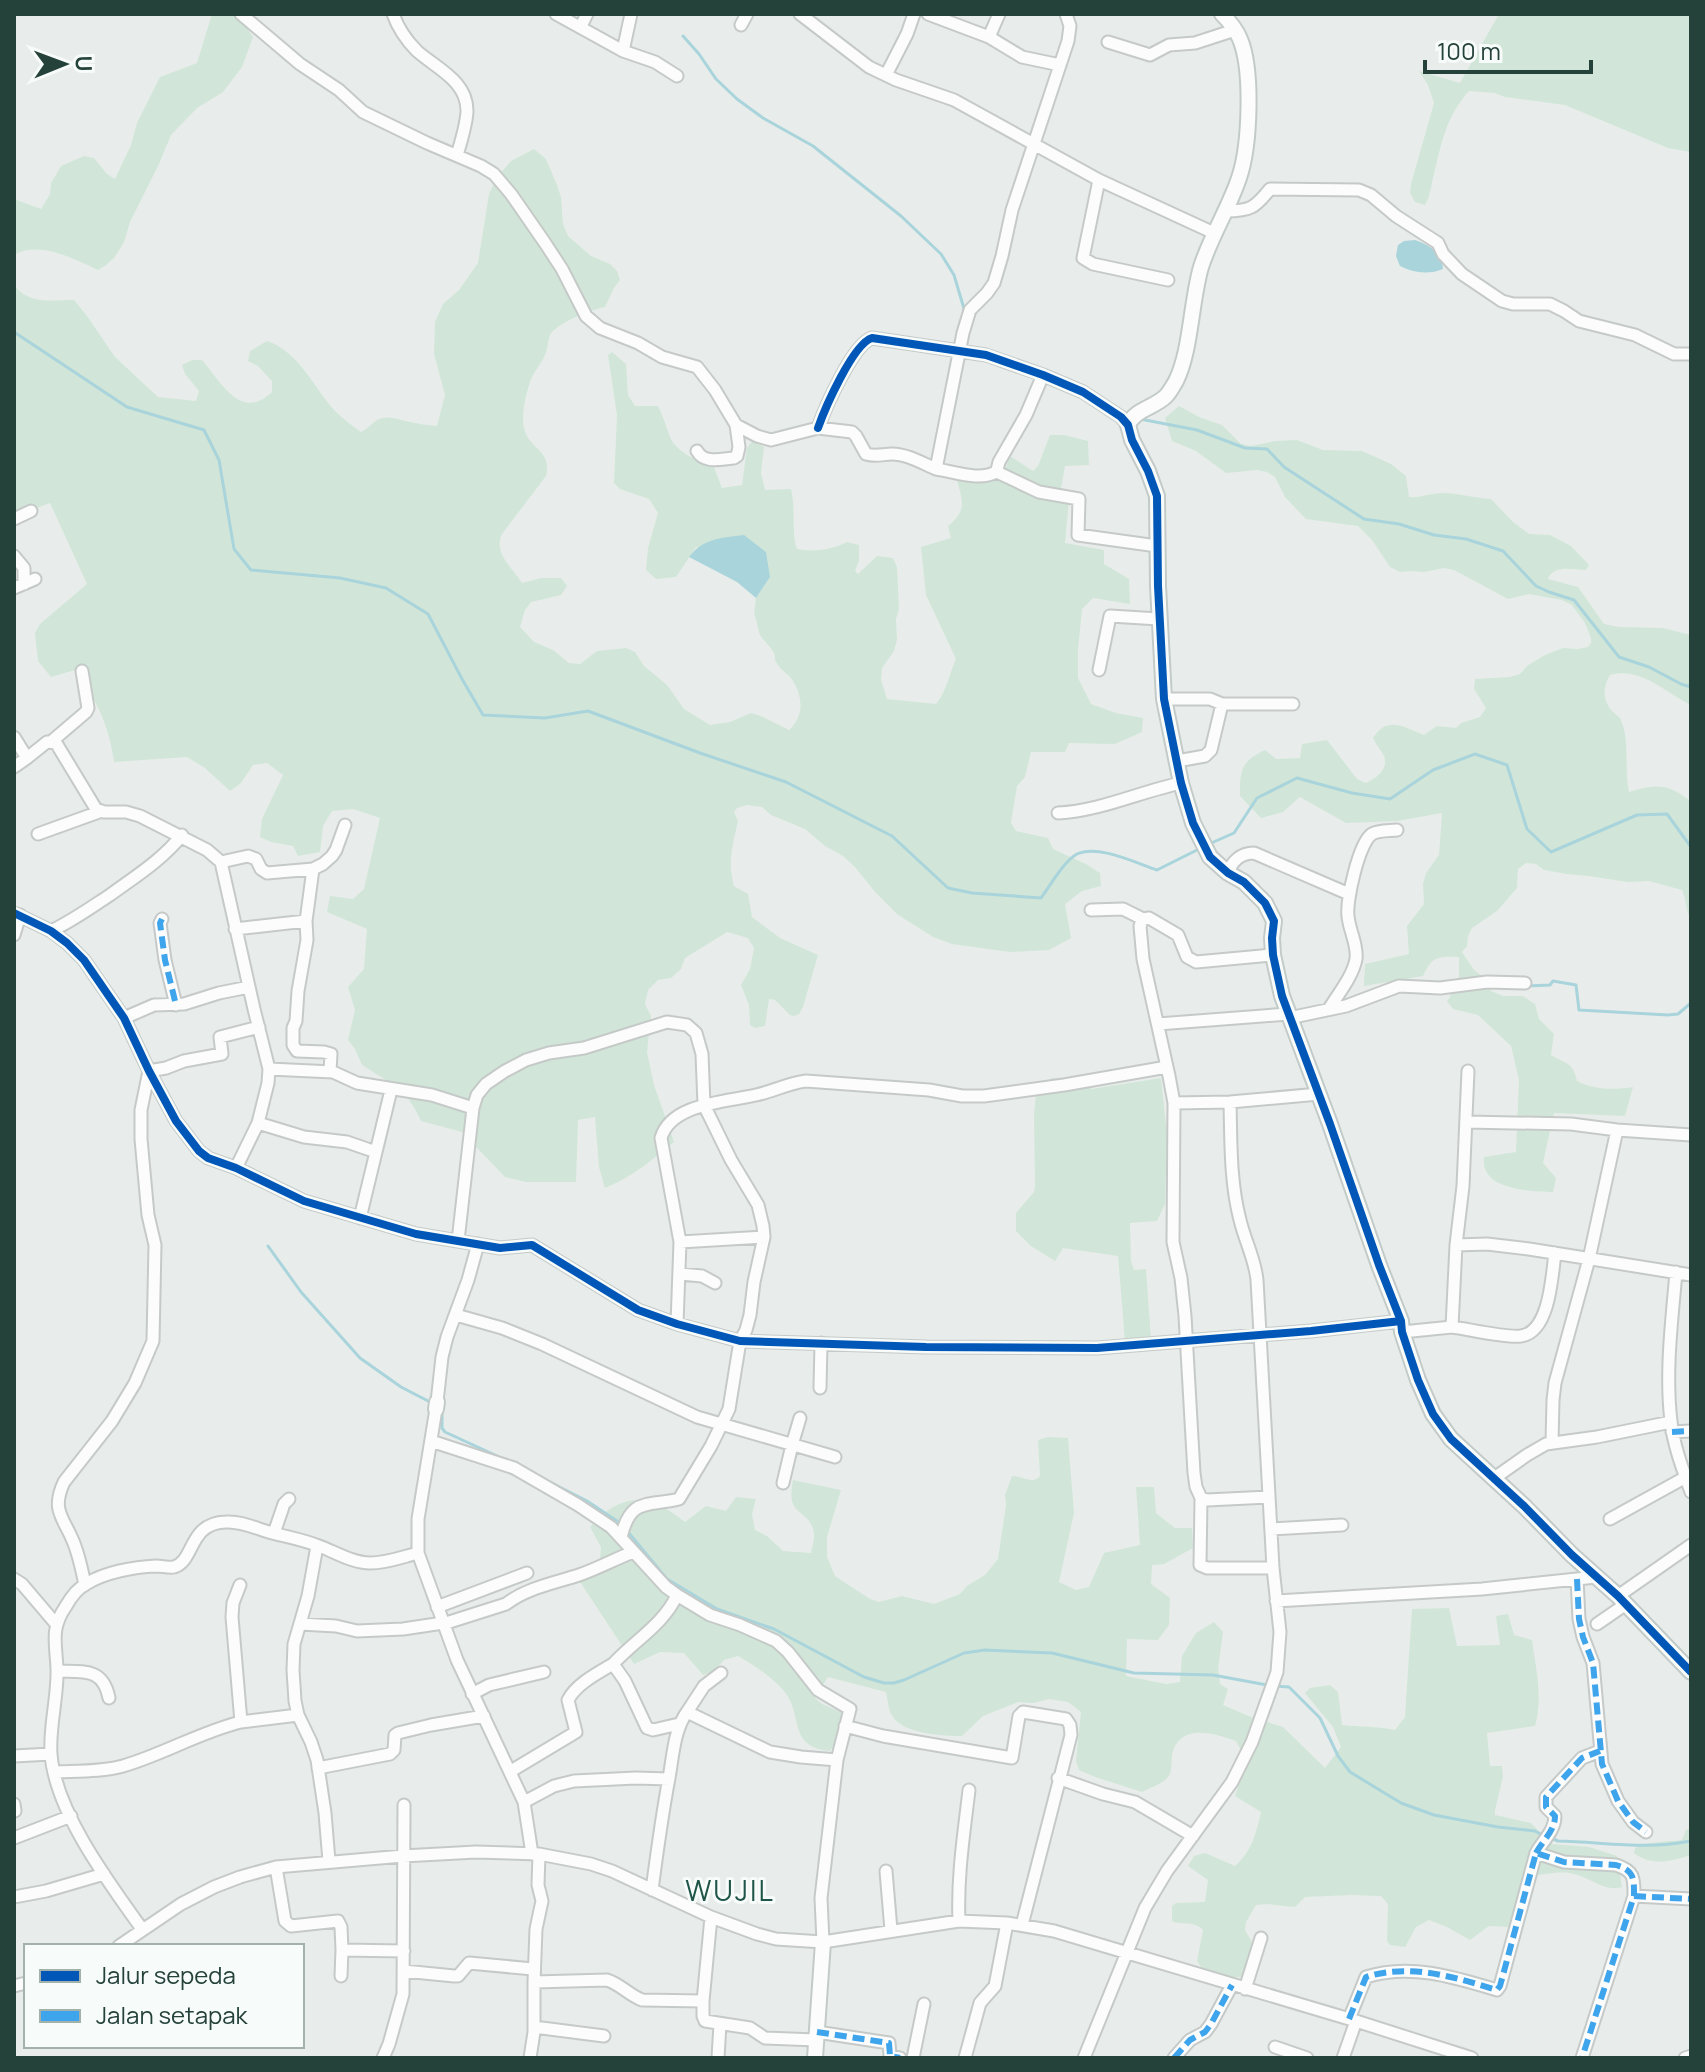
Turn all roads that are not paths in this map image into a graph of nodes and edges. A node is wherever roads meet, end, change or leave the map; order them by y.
1 (241, 14) edge
2 (393, 14) edge
3 (556, 14) edge
4 (587, 14) edge
5 (631, 14) edge
6 (800, 14) edge
7 (914, 14) edge
8 (928, 14) edge
9 (999, 14) edge
10 (1066, 14) edge
11 (1222, 14) edge
12 (581, 26) junction
13 (1235, 30) junction
14 (989, 37) junction
15 (1108, 42) dead end
16 (623, 51) junction
17 (1060, 65) junction
18 (886, 75) junction
19 (677, 76) dead end
20 (1034, 144) junction
21 (457, 155) junction
22 (1099, 180) junction
23 (1226, 211) junction
24 (1214, 233) junction
25 (1168, 280) dead end
26 (960, 350) junction
27 (1691, 354) edge
28 (1043, 375) junction
29 (1130, 421) junction
30 (819, 423) junction
31 (736, 425) junction
32 (697, 451) dead end
33 (936, 469) junction
34 (998, 471) junction
35 (31, 511) dead end
36 (14, 519) edge
37 (1157, 546) junction
38 (14, 556) edge
39 (24, 584) edge
40 (1159, 619) junction
41 (1099, 670) dead end
42 (82, 671) dead end
43 (1164, 699) junction
44 (1222, 704) junction
45 (1293, 704) dead end
46 (14, 737) edge
47 (52, 741) junction
48 (27, 758) junction
49 (1177, 761) junction
50 (14, 767) edge
51 (1181, 783) junction
52 (99, 812) junction
53 (1058, 813) dead end
54 (345, 825) dead end
55 (1397, 830) dead end
56 (38, 834) dead end
57 (182, 835) junction
58 (221, 862) junction
59 (313, 869) junction
60 (1228, 873) junction
61 (1349, 894) junction
62 (1091, 910) dead end
63 (17, 914) edge
64 (162, 919) dead end
65 (1143, 919) junction
66 (306, 921) junction
67 (235, 929) junction
68 (51, 931) junction
69 (14, 935) edge
70 (1273, 955) junction
71 (1525, 983) dead end
72 (249, 987) junction
73 (176, 1005) junction
74 (1329, 1009) junction
75 (1288, 1016) junction
76 (124, 1018) junction
77 (1158, 1024) junction
78 (259, 1027) junction
79 (1167, 1067) junction
80 (269, 1069) junction
81 (149, 1071) junction
82 (330, 1071) junction
83 (1468, 1071) dead end
84 (391, 1090) junction
85 (1319, 1094) junction
86 (1230, 1102) junction
87 (1174, 1103) junction
88 (704, 1105) junction
89 (473, 1108) junction
90 (1466, 1122) junction
91 (258, 1123) junction
92 (1617, 1130) junction
93 (1691, 1135) edge
94 (376, 1152) junction
95 (236, 1168) junction
96 (360, 1218) junction
97 (764, 1237) junction
98 (458, 1241) junction
99 (680, 1242) junction
100 (478, 1244) junction
101 (1456, 1245) junction
102 (1555, 1253) junction
103 (1589, 1259) junction
104 (1676, 1272) junction
105 (680, 1274) junction
106 (1691, 1275) edge
107 (715, 1283) dead end
108 (456, 1315) junction
109 (677, 1324) junction
110 (1401, 1326) junction
111 (1452, 1327) junction
112 (1260, 1335) junction
113 (1188, 1340) junction
114 (740, 1341) junction
115 (821, 1343) junction
116 (820, 1388) dead end
117 (800, 1418) dead end
118 (722, 1424) junction
119 (1672, 1427) junction
120 (1691, 1431) edge
121 (431, 1441) junction
122 (1552, 1442) junction
123 (792, 1445) junction
124 (835, 1457) dead end
125 (1686, 1477) junction
126 (1493, 1479) junction
127 (783, 1483) dead end
128 (1691, 1492) edge
129 (1269, 1497) junction
130 (1201, 1498) junction
131 (289, 1499) dead end
132 (1610, 1519) dead end
133 (1342, 1525) dead end
134 (1271, 1529) junction
135 (274, 1533) junction
136 (621, 1537) junction
137 (1691, 1545) edge
138 (317, 1546) junction
139 (633, 1552) junction
140 (418, 1553) junction
141 (1273, 1568) junction
142 (527, 1573) dead end
143 (1596, 1577) junction
144 (14, 1579) edge
145 (1577, 1579) junction
146 (85, 1585) junction
147 (240, 1585) dead end
148 (677, 1595) junction
149 (1622, 1600) junction
150 (1276, 1601) junction
151 (437, 1607) junction
152 (443, 1623) junction
153 (56, 1624) junction
154 (300, 1624) junction
155 (1597, 1624) dead end
156 (613, 1664) junction
157 (57, 1671) junction
158 (544, 1672) dead end
159 (1691, 1672) edge
160 (721, 1673) dead end
161 (472, 1694) junction
162 (109, 1698) dead end
163 (687, 1712) junction
164 (298, 1715) junction
165 (484, 1716) junction
166 (241, 1722) junction
167 (679, 1724) junction
168 (845, 1726) junction
169 (1600, 1751) junction
170 (51, 1754) junction
171 (14, 1756) edge
172 (837, 1760) junction
173 (318, 1768) junction
174 (511, 1771) junction
175 (55, 1772) junction
176 (1058, 1778) junction
177 (669, 1779) junction
178 (969, 1790) dead end
179 (524, 1802) junction
180 (404, 1805) dead end
181 (71, 1816) junction
182 (1646, 1832) dead end
183 (1193, 1836) junction
184 (14, 1838) edge
185 (1539, 1849) junction
186 (536, 1854) junction
187 (403, 1856) junction
188 (329, 1861) junction
189 (276, 1867) junction
190 (886, 1871) dead end
191 (104, 1874) junction
192 (652, 1890) junction
193 (1634, 1896) junction
194 (14, 1897) edge
195 (1691, 1899) edge
196 (711, 1917) junction
197 (959, 1921) junction
198 (1007, 1923) junction
199 (1022, 1925) junction
200 (142, 1929) junction
201 (891, 1930) junction
202 (1261, 1938) dead end
203 (823, 1942) junction
204 (122, 1944) edge
205 (342, 1950) junction
206 (404, 1951) junction
207 (1127, 1952) junction
208 (404, 1971) junction
209 (533, 1975) junction
210 (341, 1976) dead end
211 (1232, 1985) junction
212 (1245, 1989) junction
213 (703, 2001) junction
214 (924, 2004) dead end
215 (1352, 2020) junction
216 (720, 2024) junction
217 (534, 2027) junction
218 (604, 2036) dead end
219 (817, 2036) junction
220 (1275, 2047) dead end
221 (1691, 2056) edge
222 (383, 2058) edge
223 (530, 2058) edge
224 (718, 2058) edge
225 (815, 2058) edge
226 (900, 2058) edge
227 (913, 2058) edge
228 (965, 2058) edge
229 (1084, 2058) edge
230 (1174, 2058) edge
231 (1307, 2058) edge
232 (1343, 2058) edge
233 (1472, 2058) edge
234 (1582, 2058) edge
235 (1685, 2058) edge

1 - 21 street
2 - 21 street
3 - 12 street
4 - 12 street
5 - 16 street
6 - 18 street
7 - 18 street
8 - 14 street
9 - 14 street
10 - 17 street
11 - 13 street
12 - 16 street
13 - 15 street
13 - 23 street
14 - 17 street
16 - 19 street
17 - 20 street
18 - 20 street
20 - 22 street
20 - 26 street
21 - 31 street
22 - 24 street
22 - 25 street
23 - 24 street
23 - 27 street
24 - 29 street
26 - 28 street
26 - 30 street
26 - 33 street
28 - 29 street
28 - 34 street
29 - 37 street
30 - 31 street
30 - 33 street
31 - 32 street
33 - 34 street
34 - 37 street
35 - 36 street
37 - 40 street
38 - 39 street
40 - 41 street
40 - 43 street
42 - 47 street
43 - 44 street
43 - 49 street
44 - 45 street
44 - 49 street
46 - 48 street
47 - 48 street
47 - 52 street
48 - 50 street
49 - 51 street
51 - 53 street
51 - 60 street
52 - 56 street
52 - 57 street
54 - 59 street
55 - 61 street
57 - 58 street
57 - 68 street
58 - 59 street
58 - 67 street
59 - 66 street
60 - 61 street
60 - 70 street
61 - 74 street
62 - 65 street
63 - 68 street
63 - 69 street
64 - 73 street
65 - 70 street
65 - 77 street
66 - 67 street
66 - 82 street
67 - 72 street
68 - 76 street
70 - 75 street
71 - 74 street
72 - 73 street
72 - 78 street
73 - 76 street
74 - 75 street
75 - 77 street
75 - 85 street
76 - 81 street
77 - 79 street
78 - 80 street
78 - 81 street
79 - 87 street
79 - 88 street
80 - 82 street
80 - 91 street
81 - 95 street
81 - 146 street
82 - 84 street
83 - 90 street
84 - 89 street
84 - 94 street
85 - 86 street
85 - 110 street
86 - 87 street
86 - 112 street
87 - 113 street
88 - 89 street
88 - 97 street
88 - 99 street
89 - 98 street
90 - 92 street
90 - 101 street
91 - 94 street
91 - 95 street
92 - 93 street
92 - 103 street
94 - 96 street
95 - 96 street
96 - 98 street
97 - 99 street
97 - 114 street
98 - 100 street
99 - 105 street
100 - 108 street
100 - 109 street
101 - 102 street
101 - 111 street
102 - 103 street
102 - 111 street
103 - 104 street
103 - 122 street
104 - 106 street
104 - 119 street
105 - 107 street
105 - 109 street
108 - 118 street
108 - 121 street
109 - 114 street
110 - 111 street
110 - 112 street
110 - 126 street
112 - 113 street
112 - 129 street
113 - 115 street
113 - 130 street
114 - 115 street
114 - 118 street
115 - 116 street
117 - 123 street
118 - 123 street
118 - 136 street
119 - 120 street
119 - 122 street
119 - 125 street
121 - 136 street
121 - 140 street
122 - 126 street
123 - 124 street
123 - 127 street
125 - 128 street
125 - 132 street
126 - 143 street
129 - 130 street
129 - 134 street
130 - 141 street
131 - 135 street
133 - 134 street
134 - 141 street
135 - 138 street
135 - 146 street
136 - 139 street
137 - 149 street
138 - 140 street
138 - 154 street
139 - 148 street
139 - 152 street
140 - 151 street
141 - 150 street
142 - 151 street
143 - 145 street
143 - 149 street
144 - 153 street
145 - 150 street
145 - 169 street
146 - 153 street
147 - 166 street
148 - 156 street
148 - 168 street
149 - 155 street
149 - 159 street
150 - 183 street
151 - 152 street
152 - 154 street
152 - 161 street
153 - 157 street
154 - 164 street
156 - 167 street
156 - 174 street
157 - 162 street
157 - 170 street
158 - 161 street
160 - 163 street
161 - 165 street
163 - 167 street
163 - 172 street
164 - 166 street
164 - 173 street
165 - 173 street
165 - 174 street
166 - 175 street
167 - 177 street
168 - 172 street
168 - 176 street
169 - 182 street
169 - 185 street
170 - 171 street
170 - 175 street
172 - 203 street
173 - 188 street
174 - 179 street
175 - 181 street
176 - 183 street
176 - 199 street
177 - 179 street
177 - 192 street
178 - 197 street
179 - 186 street
180 - 187 street
181 - 184 street
181 - 191 street
183 - 207 street
185 - 193 street
185 - 215 street
186 - 187 street
186 - 192 street
186 - 209 street
187 - 188 street
187 - 206 street
188 - 189 street
189 - 200 street
189 - 205 street
190 - 201 street
191 - 194 street
191 - 200 street
192 - 196 street
193 - 195 street
193 - 234 street
196 - 203 street
196 - 213 street
197 - 198 street
197 - 201 street
198 - 199 street
198 - 228 street
199 - 207 street
200 - 204 street
201 - 203 street
202 - 212 street
203 - 219 street
205 - 206 street
205 - 210 street
206 - 208 street
207 - 211 street
207 - 229 street
208 - 209 street
208 - 222 street
209 - 213 street
209 - 217 street
211 - 212 street
211 - 230 street
212 - 215 street
213 - 216 street
214 - 227 street
215 - 232 street
215 - 233 street
216 - 219 street
216 - 224 street
217 - 218 street
217 - 223 street
219 - 225 street
219 - 226 street
220 - 231 street
221 - 235 street

